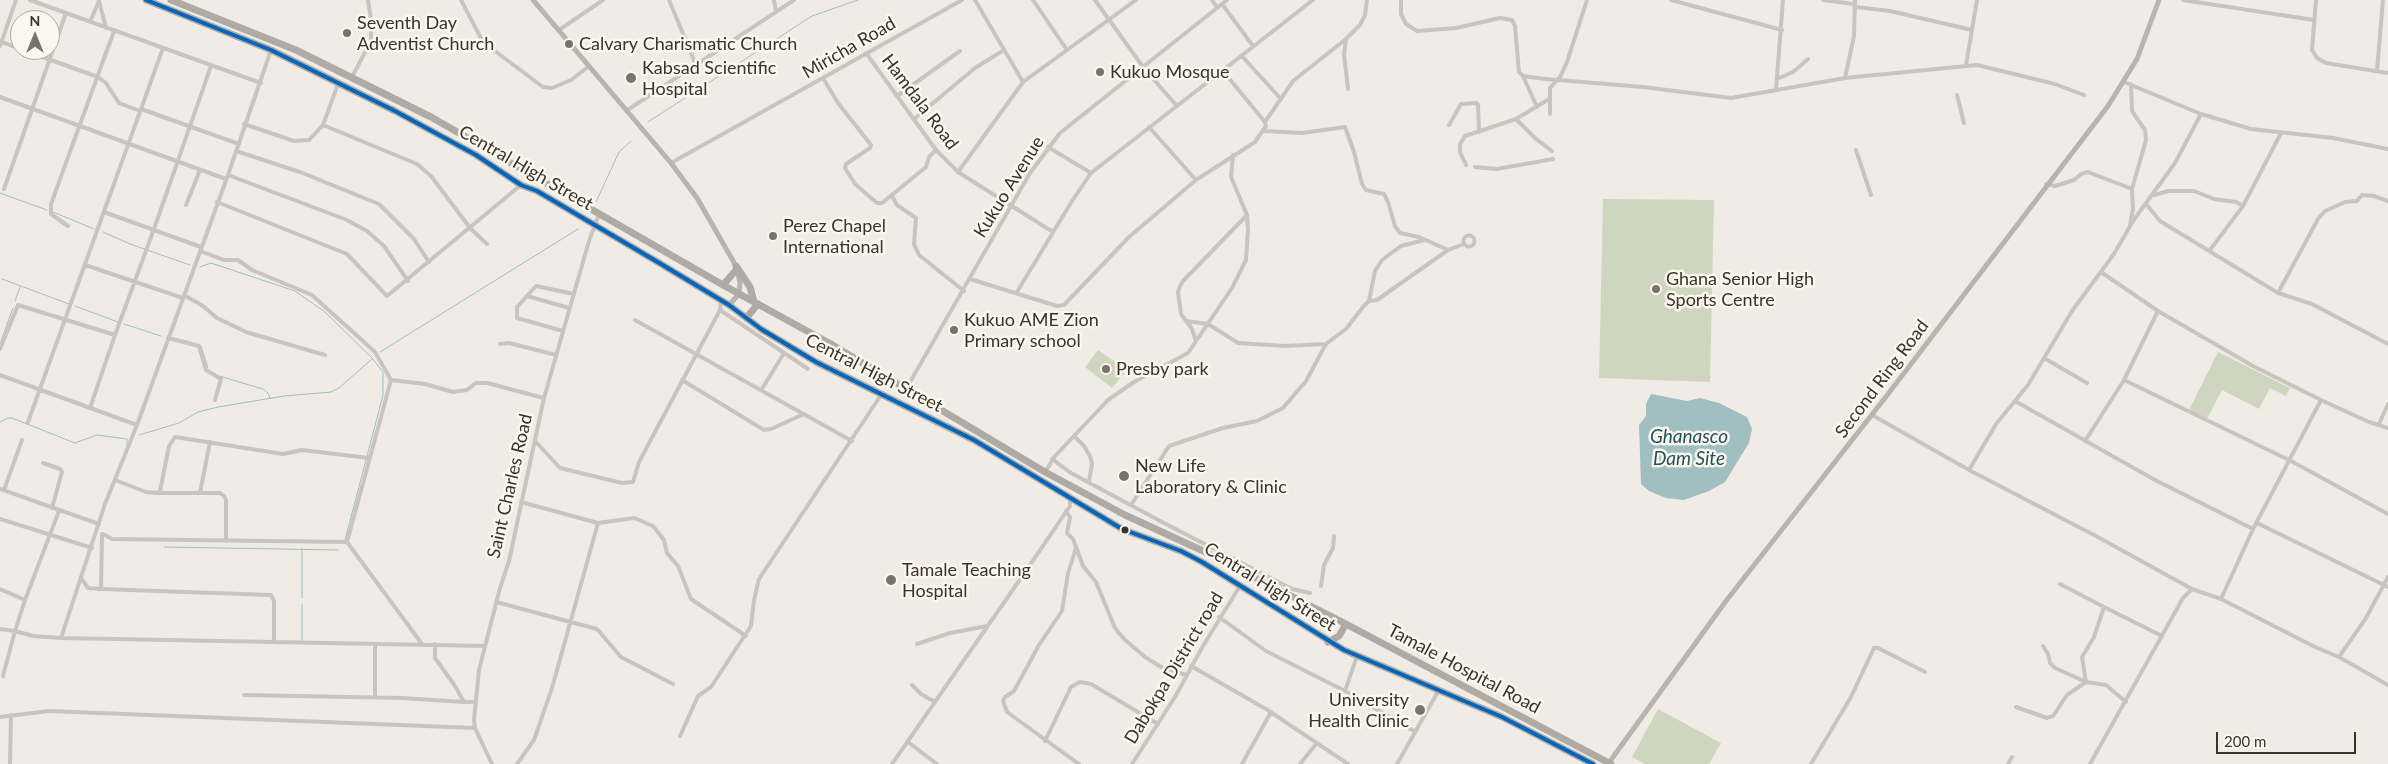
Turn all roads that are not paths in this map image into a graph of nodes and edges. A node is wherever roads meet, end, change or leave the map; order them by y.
1 (16, 0) edge
2 (30, 0) edge
3 (99, 0) edge
4 (146, 0) edge
5 (171, 0) edge
6 (368, 0) edge
7 (461, 0) edge
8 (533, 0) edge
9 (602, 0) edge
10 (669, 0) edge
11 (774, 0) edge
12 (794, 0) edge
13 (962, 0) edge
14 (975, 0) edge
15 (1032, 0) edge
16 (1096, 0) edge
17 (1136, 0) edge
18 (1212, 0) edge
19 (1227, 0) edge
20 (1313, 0) edge
21 (1367, 0) edge
22 (1401, 0) edge
23 (1587, 0) edge
24 (1671, 0) edge
25 (1783, 0) edge
26 (1823, 0) edge
27 (1855, 0) edge
28 (1977, 0) edge
29 (2159, 0) edge
30 (2184, 0) edge
31 (2316, 0) edge
32 (2383, 0) edge
33 (1222, 4) junction
34 (163, 7) junction
35 (1217, 7) junction
36 (1856, 7) junction
37 (776, 12) junction
38 (66, 13) junction
39 (1110, 20) junction
40 (2314, 20) junction
41 (90, 22) junction
42 (106, 28) junction
43 (60, 30) edge
44 (559, 30) junction
45 (1782, 30) junction
46 (1972, 30) junction
47 (114, 31) junction
48 (1346, 40) junction
49 (0, 43) edge
50 (1253, 46) junction
51 (163, 48) junction
52 (271, 50) junction
53 (1004, 50) junction
54 (1067, 50) junction
55 (960, 51) dead end
56 (866, 53) junction
57 (1242, 56) junction
58 (1808, 59) dead end
59 (49, 60) joint
60 (696, 65) junction
61 (1966, 65) junction
62 (211, 66) junction
63 (589, 66) junction
64 (1143, 67) junction
65 (1223, 71) junction
66 (2376, 71) junction
67 (2388, 73) edge
68 (1523, 76) junction
69 (98, 77) junction
70 (352, 77) junction
71 (823, 78) junction
72 (1845, 78) junction
73 (1777, 79) junction
74 (1556, 80) junction
75 (1023, 82) junction
76 (2124, 82) junction
77 (260, 83) junction
78 (338, 84) junction
79 (2130, 84) junction
80 (1348, 89) dead end
81 (1776, 90) junction
82 (1957, 95) dead end
83 (2084, 95) dead end
84 (897, 96) junction
85 (0, 97) edge
86 (1280, 98) junction
87 (1549, 99) junction
88 (1176, 105) junction
89 (1537, 107) junction
90 (32, 110) junction
91 (140, 110) junction
92 (626, 112) junction
93 (1550, 114) dead end
94 (2201, 114) junction
95 (914, 119) junction
96 (1516, 119) junction
97 (1265, 122) junction
98 (244, 124) junction
99 (1964, 124) dead end
100 (323, 125) junction
101 (1449, 125) dead end
102 (80, 126) junction
103 (190, 126) junction
104 (1149, 127) junction
105 (1264, 130) junction
106 (1479, 132) junction
107 (2281, 133) junction
108 (129, 144) junction
109 (239, 144) junction
110 (1048, 147) junction
111 (2388, 149) edge
112 (936, 150) junction
113 (1856, 150) dead end
114 (236, 151) junction
115 (1552, 151) dead end
116 (1233, 155) junction
117 (1552, 159) dead end
118 (177, 162) junction
119 (671, 163) junction
120 (1466, 165) dead end
121 (1475, 167) dead end
122 (200, 170) junction
123 (958, 172) junction
124 (1091, 173) junction
125 (227, 177) junction
126 (1196, 180) junction
127 (2046, 184) junction
128 (521, 185) junction
129 (4, 189) dead end
130 (2132, 189) junction
131 (1871, 195) dead end
132 (892, 196) junction
133 (2152, 196) junction
134 (2388, 201) edge
135 (217, 202) junction
136 (2147, 204) junction
137 (186, 205) dead end
138 (1010, 206) junction
139 (2243, 206) junction
140 (104, 212) junction
141 (599, 214) junction
142 (1247, 215) junction
143 (594, 225) junction
144 (68, 226) dead end
145 (470, 228) junction
146 (154, 229) junction
147 (2129, 229) junction
148 (1053, 232) junction
149 (1424, 240) junction
150 (487, 244) dead end
151 (1464, 244) dead end
152 (200, 249) junction
153 (1448, 250) junction
154 (2210, 250) junction
155 (429, 262) junction
156 (85, 265) junction
157 (737, 267) junction
158 (2101, 272) junction
159 (970, 279) junction
160 (408, 281) junction
161 (135, 282) junction
162 (723, 285) junction
163 (964, 291) junction
164 (1018, 292) junction
165 (2278, 293) junction
166 (574, 294) junction
167 (739, 294) junction
168 (183, 296) junction
169 (527, 296) junction
170 (721, 300) junction
171 (1369, 301) junction
172 (756, 303) junction
173 (729, 304) junction
174 (570, 308) junction
175 (720, 310) junction
176 (2158, 311) junction
177 (747, 317) junction
178 (66, 320) junction
179 (635, 320) dead end
180 (1186, 321) junction
181 (1208, 324) junction
182 (563, 331) junction
183 (115, 335) junction
184 (168, 338) junction
185 (1196, 341) junction
186 (500, 344) dead end
187 (1326, 344) junction
188 (2388, 344) edge
189 (0, 349) edge
190 (696, 352) junction
191 (784, 353) junction
192 (556, 354) junction
193 (325, 355) dead end
194 (2044, 358) junction
195 (808, 369) dead end
196 (0, 375) edge
197 (391, 380) junction
198 (682, 380) junction
199 (2124, 380) junction
200 (2087, 383) dead end
201 (40, 388) junction
202 (762, 389) junction
203 (906, 390) junction
204 (881, 395) junction
205 (544, 398) junction
206 (215, 400) dead end
207 (2321, 400) junction
208 (2014, 402) junction
209 (2388, 404) edge
210 (90, 408) junction
211 (804, 414) junction
212 (1872, 415) junction
213 (28, 422) dead end
214 (2379, 424) junction
215 (137, 425) junction
216 (2388, 428) edge
217 (1075, 437) junction
218 (22, 440) dead end
219 (852, 441) junction
220 (2085, 441) junction
221 (210, 442) junction
222 (536, 442) junction
223 (369, 458) junction
224 (1052, 460) junction
225 (2291, 461) junction
226 (43, 463) dead end
227 (1969, 470) junction
228 (1044, 472) junction
229 (115, 480) junction
230 (1089, 481) junction
231 (2, 489) edge
232 (157, 493) junction
233 (200, 493) junction
234 (1114, 497) junction
235 (1070, 499) junction
236 (521, 502) junction
237 (1130, 505) junction
238 (1108, 506) junction
239 (52, 508) junction
240 (59, 511) junction
241 (1066, 511) junction
242 (2388, 514) edge
243 (0, 519) edge
244 (1139, 521) junction
245 (598, 523) junction
246 (2257, 523) junction
247 (98, 527) junction
248 (2253, 529) junction
249 (1128, 531) junction
250 (102, 534) junction
251 (49, 535) junction
252 (1334, 536) dead end
253 (226, 541) junction
254 (347, 542) junction
255 (92, 548) junction
256 (1076, 548) junction
257 (2388, 577) edge
258 (81, 578) junction
259 (2060, 584) dead end
260 (1240, 586) junction
261 (1322, 586) dead end
262 (2386, 586) edge
263 (0, 589) edge
264 (2192, 589) junction
265 (101, 590) junction
266 (1310, 593) dead end
267 (2221, 599) junction
268 (26, 600) junction
269 (496, 602) junction
270 (1304, 604) joint
271 (2104, 607) junction
272 (1220, 618) junction
273 (571, 621) junction
274 (1346, 624) junction
275 (987, 626) junction
276 (0, 629) edge
277 (15, 631) junction
278 (746, 636) junction
279 (2162, 636) junction
280 (61, 638) junction
281 (274, 642) junction
282 (1328, 642) junction
283 (375, 644) junction
284 (422, 644) junction
285 (434, 644) junction
286 (917, 644) dead end
287 (485, 646) junction
288 (2043, 646) dead end
289 (1357, 656) junction
290 (2340, 657) junction
291 (1191, 666) junction
292 (1925, 672) dead end
293 (1186, 675) junction
294 (3, 676) dead end
295 (2086, 682) junction
296 (673, 684) dead end
297 (912, 685) dead end
298 (2388, 685) edge
299 (1439, 690) junction
300 (1345, 691) junction
301 (244, 695) dead end
302 (375, 697) junction
303 (464, 702) junction
304 (474, 702) junction
305 (935, 702) junction
306 (2126, 702) junction
307 (2016, 706) dead end
308 (1271, 712) junction
309 (11, 714) junction
310 (0, 717) edge
311 (1158, 724) junction
312 (475, 728) junction
313 (1414, 731) junction
314 (680, 736) dead end
315 (1046, 741) junction
316 (908, 742) junction
317 (1316, 744) junction
318 (2012, 757) dead end
319 (2091, 763) edge
320 (10, 764) edge
321 (492, 764) edge
322 (517, 764) edge
323 (892, 764) edge
324 (937, 764) edge
325 (1079, 764) edge
326 (1132, 764) edge
327 (1242, 764) edge
328 (1300, 764) edge
329 (1348, 764) edge
330 (1397, 764) edge
331 (1592, 764) edge
332 (1609, 764) edge
333 (1811, 764) edge
334 (2008, 764) edge
335 (2098, 764) edge

1 - 49 street
2 - 38 street
3 - 41 street
3 - 42 street
4 - 34 highway, Central High Street
5 - 34 highway
5 - 70 highway, Central High Street
6 - 70 street
7 - 63 street
8 - 44 street
9 - 44 street
10 - 60 street
11 - 37 street
12 - 37 street
13 - 56 street, Miricha Road
14 - 53 street
15 - 54 street
16 - 39 street
17 - 39 street
18 - 35 street
19 - 33 street, Kukuo Avenue
20 - 50 street
21 - 48 street
22 - 68 street
23 - 74 street
24 - 45 street
25 - 45 street
26 - 36 street
27 - 36 street
28 - 46 street
29 - 76 street, Second Ring Road
30 - 40 street
31 - 40 street
32 - 66 street
33 - 35 street, Kukuo Avenue
33 - 50 street
34 - 52 highway, Central High Street
35 - 64 street, Kukuo Avenue
36 - 46 street
36 - 72 street
37 - 60 street
38 - 41 street
38 - 43 street
39 - 54 street
39 - 64 street
40 - 66 street
41 - 42 street
42 - 47 street
44 - 63 street
45 - 73 street
46 - 61 street
47 - 51 street
47 - 69 street
48 - 80 street
48 - 86 street
50 - 57 street
51 - 62 street
51 - 91 street
52 - 77 street
52 - 78 highway, Central High Street
53 - 75 street
53 - 95 street
54 - 75 street
55 - 84 street
56 - 71 street, Miricha Road
56 - 84 street, Hamdala Road
57 - 65 street
57 - 86 street
58 - 73 street
59 - 69 street
59 - 90 street
60 - 92 street
61 - 72 street
61 - 83 street
62 - 77 street
62 - 103 street
63 - 92 street
64 - 88 street
64 - 110 street, Kukuo Avenue
65 - 88 street
65 - 97 street
66 - 67 street
68 - 74 street
68 - 89 street
69 - 91 street
69 - 102 street
70 - 141 highway, Central High Street
71 - 119 street, Miricha Road
71 - 132 street
72 - 81 street
73 - 81 street
74 - 81 street
74 - 87 street
75 - 123 street
76 - 79 street
76 - 127 street, Second Ring Road
77 - 98 street
78 - 100 street
78 - 128 highway, Central High Street
79 - 94 street
79 - 130 street
82 - 99 street
84 - 95 street, Hamdala Road
85 - 90 street
86 - 97 street
87 - 89 street
87 - 93 street
88 - 104 street
89 - 96 street
90 - 102 street
90 - 129 street
91 - 103 street
91 - 108 street
92 - 119 street
94 - 107 street
94 - 133 street
95 - 112 street, Hamdala Road
96 - 106 street
96 - 115 street
97 - 105 street
98 - 100 street
98 - 109 street
100 - 145 street
101 - 106 street
102 - 108 street
102 - 144 street
103 - 109 street
103 - 118 street
104 - 124 street
104 - 126 street
105 - 116 street
105 - 149 street
106 - 120 street
107 - 111 street
107 - 139 street
108 - 118 street
108 - 140 street
109 - 114 street
110 - 124 street
110 - 138 street, Kukuo Avenue
112 - 123 street, Hamdala Road
112 - 132 street
113 - 131 street
114 - 125 street
114 - 155 street
116 - 126 street
116 - 142 street
117 - 121 street
118 - 122 street
118 - 146 street
119 - 157 street
122 - 125 street
122 - 137 street
123 - 138 street, Hamdala Road
124 - 148 street
125 - 135 street
125 - 160 street
126 - 164 street
127 - 130 street
127 - 212 street, Second Ring Road
128 - 143 highway, Central High Street
128 - 145 street
130 - 147 street
132 - 163 street
133 - 136 street
133 - 139 street
134 - 165 street
135 - 152 street
135 - 160 street
136 - 147 street
136 - 154 street
138 - 148 street, Hamdala Road
138 - 159 street, Kukuo Avenue
139 - 154 street
140 - 146 street
140 - 156 street
141 - 143 street, Saint Charles Road
141 - 162 highway, Central High Street
142 - 180 street
142 - 181 street
143 - 166 street, Saint Charles Road
143 - 170 highway, Central High Street
145 - 150 street
145 - 155 street
146 - 152 street
146 - 161 street
147 - 158 street
148 - 164 street
149 - 153 street
149 - 171 street
151 - 153 street
152 - 168 street
152 - 197 street
153 - 171 street
154 - 165 street
155 - 160 street
156 - 161 street
156 - 178 street
157 - 162 highway
157 - 167 street
157 - 172 highway
158 - 176 street
158 - 194 street
159 - 163 street, Kukuo Avenue
159 - 164 street
161 - 168 street
161 - 183 street
162 - 167 highway, Central High Street
163 - 203 street, Kukuo Avenue
165 - 188 street
166 - 169 street
166 - 174 street, Saint Charles Road
167 - 172 highway, Central High Street
167 - 173 street
168 - 184 street
168 - 193 street
169 - 174 street
169 - 182 street
170 - 173 highway, Central High Street
170 - 175 street
171 - 187 street
172 - 177 highway
172 - 203 highway, Central High Street
173 - 177 highway, Central High Street
174 - 182 street, Saint Charles Road
175 - 190 street
175 - 191 street
176 - 199 street
176 - 207 street
177 - 204 highway, Central High Street
178 - 183 street
178 - 189 street
178 - 201 street
179 - 190 street
180 - 181 street
180 - 185 street
181 - 185 street
181 - 187 street
182 - 192 street, Saint Charles Road
183 - 210 street
184 - 206 street
184 - 215 street
185 - 217 street
186 - 192 street
187 - 237 street
190 - 198 street
190 - 202 street
191 - 195 street
191 - 202 street
192 - 205 street, Saint Charles Road
194 - 200 street
194 - 208 street
196 - 201 street
197 - 205 street
197 - 223 street
198 - 211 street
198 - 222 street
199 - 220 street
199 - 225 street
201 - 210 street
201 - 213 street
202 - 211 street
203 - 228 highway, Central High Street
204 - 219 street
204 - 235 highway, Central High Street
205 - 222 street, Saint Charles Road
207 - 214 street
207 - 225 street
208 - 220 street
208 - 227 street
209 - 214 street
210 - 215 street
211 - 219 street
212 - 227 street
212 - 332 street, Second Ring Road
214 - 216 street
215 - 229 street
217 - 224 street
217 - 230 street
218 - 231 street
219 - 278 street
220 - 248 street
221 - 223 street
221 - 232 street
221 - 233 street
222 - 236 street, Saint Charles Road
223 - 254 street
224 - 228 street
224 - 230 street
225 - 242 street
225 - 246 street
226 - 239 street
227 - 264 street
228 - 238 highway, Central High Street
229 - 232 street
229 - 247 street
230 - 234 street
231 - 239 street
232 - 233 street
233 - 253 street
234 - 237 street
234 - 238 street
235 - 241 street
235 - 249 highway, Central High Street
236 - 245 street
236 - 269 street, Saint Charles Road
237 - 266 street
238 - 244 highway, Central High Street
239 - 240 street
240 - 247 street
240 - 251 street
241 - 256 street
241 - 275 street
243 - 251 street
244 - 249 highway
244 - 270 highway, Central High Street
245 - 273 street
245 - 278 street
246 - 248 street
246 - 262 street
247 - 250 street
247 - 255 street
248 - 267 street
249 - 260 highway, Central High Street
250 - 253 street
250 - 265 street
251 - 255 street
251 - 268 street
252 - 261 street
253 - 254 street
254 - 284 street
255 - 258 street
256 - 293 street
256 - 315 street
257 - 262 street
258 - 265 street
258 - 280 street
259 - 271 street
260 - 272 street, Dabokpa District road
260 - 282 highway, Central High Street
262 - 290 street
263 - 268 street
264 - 267 street
264 - 279 street
265 - 281 street
267 - 290 street
268 - 277 street
269 - 273 street
269 - 287 street, Saint Charles Road
270 - 274 highway, Tamale Hospital Road
271 - 279 street
271 - 295 street
272 - 291 street, Dabokpa District road
272 - 300 street
273 - 296 street
273 - 322 street
274 - 282 highway
274 - 332 highway, Tamale Hospital Road
275 - 286 street
275 - 305 street
276 - 277 street
277 - 280 street
277 - 294 street
278 - 314 street
279 - 306 street
280 - 281 street
281 - 283 street
282 - 289 highway, Central High Street
283 - 284 street
283 - 302 street
284 - 285 street
285 - 287 street
285 - 303 street
287 - 304 street, Saint Charles Road
288 - 295 street
289 - 299 highway, Central High Street
289 - 300 street
290 - 298 street
291 - 293 street, Dabokpa District road
291 - 308 street
292 - 333 street
293 - 311 street, Dabokpa District road
295 - 306 street
295 - 307 street
297 - 305 street
299 - 313 street
299 - 331 highway, Central High Street
300 - 313 street
301 - 302 street
302 - 303 street
303 - 304 street
304 - 312 street, Saint Charles Road
305 - 316 street
306 - 319 street
308 - 317 street
308 - 327 street
309 - 310 street
309 - 312 street
309 - 320 street
311 - 315 street
311 - 326 street, Dabokpa District road
312 - 321 street, Saint Charles Road
313 - 330 street
315 - 325 street
316 - 323 street
316 - 324 street
317 - 328 street
317 - 329 street
318 - 334 street
319 - 335 street

